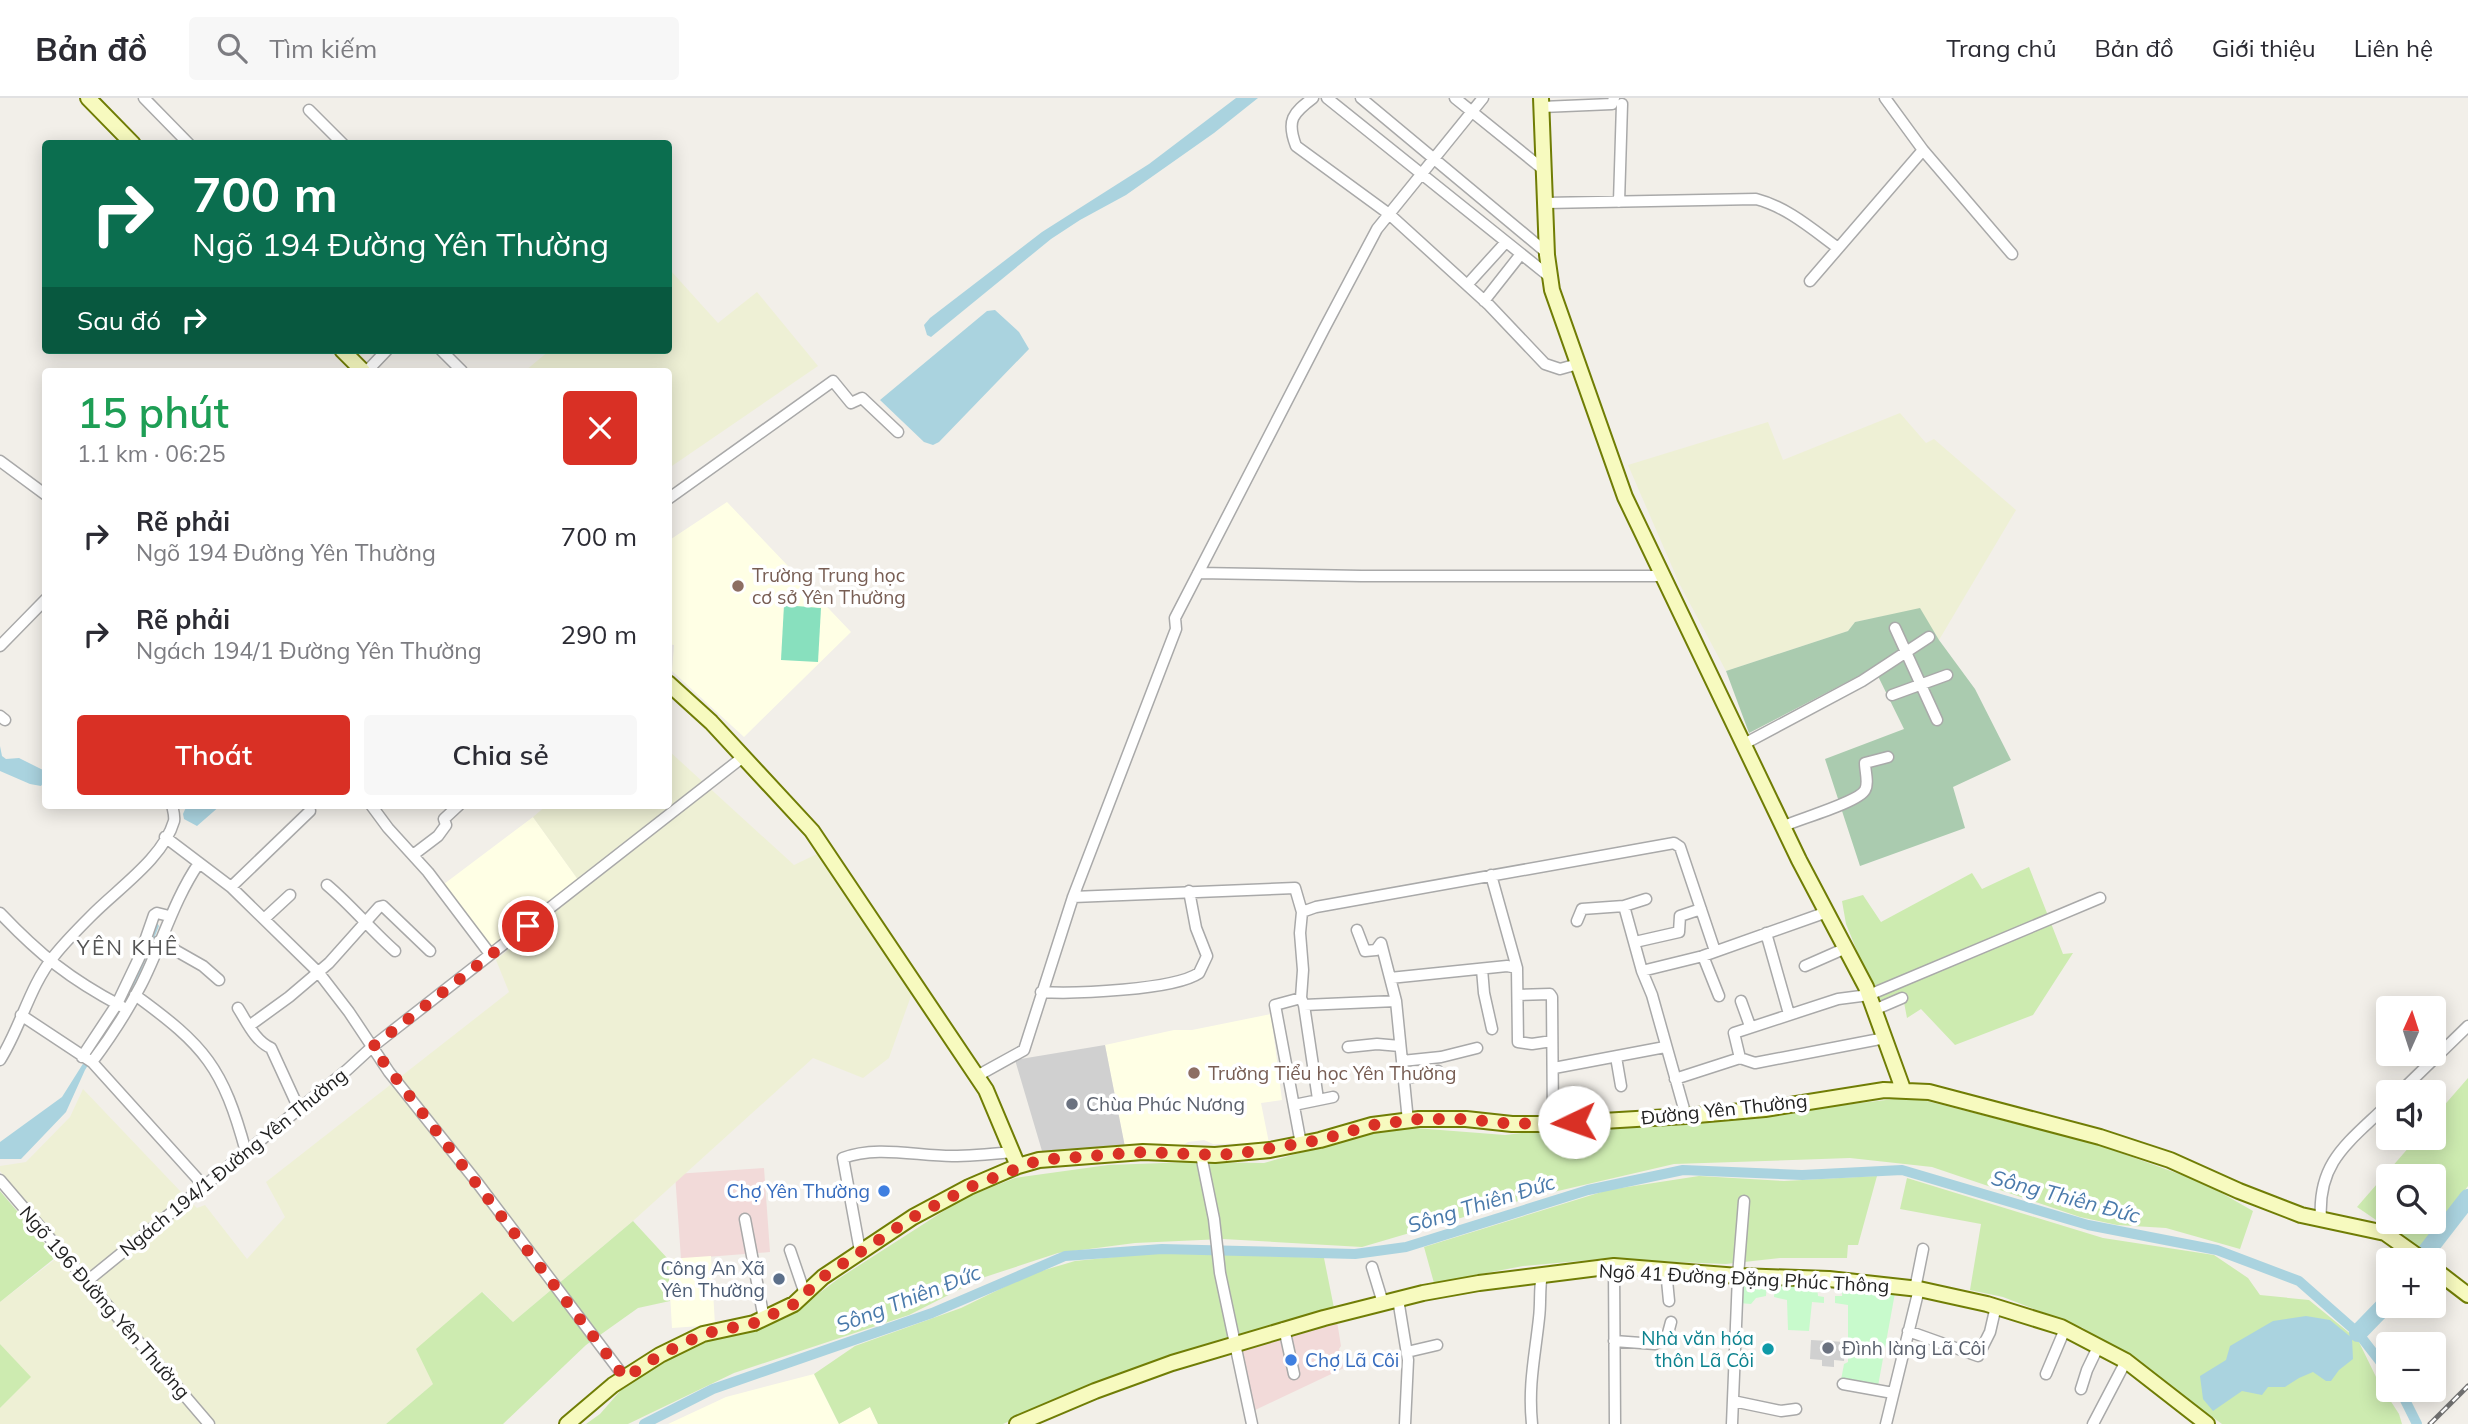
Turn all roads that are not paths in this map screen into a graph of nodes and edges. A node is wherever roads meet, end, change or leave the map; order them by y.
1 (88, 98) edge
2 (144, 98) edge
3 (1313, 98) edge
4 (1327, 98) edge
5 (1361, 98) edge
6 (1455, 98) edge
7 (1483, 98) edge
8 (1885, 98) edge
9 (1618, 101) edge
10 (1542, 102) edge
11 (309, 110) dead end
12 (1472, 112) junction
13 (129, 140) edge
14 (185, 140) edge
15 (339, 140) edge
16 (1923, 150) junction
17 (1433, 158) junction
18 (1544, 170) junction
19 (1420, 174) junction
20 (1619, 202) junction
21 (1545, 203) junction
22 (1388, 214) junction
23 (1506, 242) junction
24 (1838, 248) junction
25 (1547, 253) junction
26 (1521, 254) junction
27 (2012, 254) dead end
28 (1550, 277) junction
29 (1810, 281) dead end
30 (1467, 285) junction
31 (1484, 301) junction
32 (346, 354) edge
33 (383, 354) edge
34 (445, 354) edge
35 (1578, 364) junction
36 (362, 368) edge
37 (368, 368) edge
38 (459, 368) edge
39 (898, 432) dead end
40 (0, 461) edge
41 (42, 492) edge
42 (672, 496) edge
43 (1198, 573) junction
44 (1663, 576) junction
45 (42, 602) edge
46 (1895, 628) dead end
47 (1929, 637) dead end
48 (0, 646) edge
49 (1905, 653) junction
50 (1947, 675) dead end
51 (1920, 684) junction
52 (672, 687) edge
53 (1892, 695) dead end
54 (1937, 720) dead end
55 (1744, 744) junction
56 (743, 757) junction
57 (1888, 757) dead end
58 (173, 809) edge
59 (375, 809) edge
60 (454, 809) edge
61 (310, 811) dead end
62 (1789, 824) junction
63 (165, 837) junction
64 (413, 855) junction
65 (199, 863) junction
66 (1491, 875) junction
67 (327, 885) dead end
68 (231, 887) junction
69 (1189, 891) junction
70 (290, 895) dead end
71 (1073, 897) junction
72 (2100, 898) dead end
73 (1646, 899) dead end
74 (1624, 906) junction
75 (1701, 909) junction
76 (1302, 912) junction
77 (1828, 912) junction
78 (0, 913) edge
79 (169, 916) junction
80 (264, 919) junction
81 (1577, 921) dead end
82 (367, 922) junction
83 (1357, 930) dead end
84 (1766, 933) junction
85 (159, 941) junction
86 (1635, 942) junction
87 (1846, 948) junction
88 (395, 951) dead end
89 (430, 951) dead end
90 (1715, 951) junction
91 (491, 954) junction
92 (1703, 956) junction
93 (50, 962) junction
94 (1805, 966) dead end
95 (1517, 968) junction
96 (1482, 969) junction
97 (1642, 971) junction
98 (319, 972) junction
99 (1390, 978) junction
100 (219, 980) dead end
101 (1041, 992) junction
102 (135, 995) junction
103 (1518, 995) junction
104 (1869, 995) junction
105 (1719, 996) dead end
106 (1902, 998) dead end
107 (1396, 1001) junction
108 (1741, 1001) dead end
109 (1303, 1002) junction
110 (122, 1006) junction
111 (237, 1008) dead end
112 (1874, 1010) junction
113 (1789, 1014) junction
114 (21, 1015) junction
115 (249, 1026) junction
116 (1750, 1026) junction
117 (2468, 1026) edge
118 (1492, 1028) dead end
119 (1885, 1038) junction
120 (1552, 1041) junction
121 (1400, 1046) junction
122 (372, 1047) junction
123 (1348, 1047) dead end
124 (1665, 1047) junction
125 (1477, 1048) dead end
126 (1616, 1057) junction
127 (1740, 1058) junction
128 (0, 1060) edge
129 (87, 1060) junction
130 (1402, 1061) junction
131 (1554, 1068) junction
132 (1438, 1071) dead end
133 (976, 1076) junction
134 (1404, 1079) junction
135 (1675, 1079) junction
136 (2412, 1080) edge
137 (1621, 1086) dead end
138 (1903, 1089) junction
139 (1333, 1097) dead end
140 (1318, 1099) junction
141 (1294, 1105) junction
142 (299, 1109) junction
143 (1686, 1116) junction
144 (2376, 1116) edge
145 (1408, 1121) junction
146 (1553, 1124) junction
147 (1300, 1144) junction
148 (246, 1152) junction
149 (1201, 1155) junction
150 (1015, 1159) junction
151 (0, 1180) edge
152 (204, 1186) junction
153 (1744, 1201) dead end
154 (745, 1219) dead end
155 (2321, 1219) junction
156 (2407, 1248) edge
157 (1923, 1249) dead end
158 (790, 1250) dead end
159 (860, 1251) junction
160 (1614, 1266) junction
161 (1372, 1267) dead end
162 (1667, 1270) junction
163 (1542, 1274) junction
164 (1738, 1276) junction
165 (2446, 1278) edge
166 (86, 1282) junction
167 (1919, 1289) junction
168 (805, 1294) junction
169 (2468, 1295) edge
170 (1398, 1299) junction
171 (1669, 1301) dead end
172 (1383, 1303) junction
173 (1996, 1306) junction
174 (764, 1319) junction
175 (1671, 1322) dead end
176 (1284, 1328) junction
177 (2065, 1329) junction
178 (1908, 1331) junction
179 (1614, 1341) junction
180 (1234, 1343) junction
181 (1437, 1345) dead end
182 (2098, 1346) junction
183 (1407, 1352) junction
184 (2126, 1361) junction
185 (1294, 1374) dead end
186 (2046, 1374) dead end
187 (625, 1378) junction
188 (1843, 1384) dead end
189 (2081, 1389) dead end
190 (1893, 1393) junction
191 (1733, 1401) junction
192 (1796, 1409) dead end
193 (209, 1424) edge
194 (567, 1424) edge
195 (1017, 1424) edge
196 (1252, 1424) edge
197 (1405, 1424) edge
198 (1532, 1424) edge
199 (1615, 1424) edge
200 (1732, 1424) edge
201 (1886, 1424) edge
202 (2093, 1424) edge
203 (2207, 1424) edge

1 - 13 main road
2 - 14 street
3 - 22 street
4 - 19 street
5 - 17 street
6 - 12 street
7 - 12 street
8 - 16 street
9 - 10 street
9 - 20 street
10 - 18 main road
11 - 15 street
12 - 17 street
12 - 18 street
16 - 24 street
16 - 27 street
17 - 19 street
17 - 25 street
18 - 21 main road
19 - 22 street
19 - 23 street
20 - 21 street
20 - 24 street
21 - 25 main road
22 - 30 street
22 - 43 street
23 - 26 street
23 - 30 street
24 - 29 street
25 - 28 main road
26 - 28 street
26 - 31 street
28 - 35 main road
30 - 31 street
31 - 35 street
32 - 36 main road
33 - 37 street
34 - 38 street
35 - 44 main road
39 - 42 street
40 - 41 street
43 - 44 street
43 - 71 street
44 - 55 main road
45 - 48 street
46 - 49 street
47 - 49 street
49 - 51 street
49 - 55 street
50 - 51 street
51 - 53 street
51 - 54 street
52 - 56 main road
55 - 62 main road
56 - 91 street, Ngách 194/1 Đường Yên Thường
56 - 133 main road
57 - 62 street
58 - 63 street
59 - 64 street
60 - 64 street
61 - 68 street
62 - 77 main road
63 - 65 street
63 - 93 street
64 - 91 street
65 - 68 street
65 - 79 street
66 - 75 street
66 - 76 street
66 - 95 street
67 - 82 street
68 - 80 street
69 - 71 street
69 - 76 street
69 - 101 street
70 - 80 street
71 - 101 street
72 - 104 street
73 - 74 street
74 - 81 street
74 - 86 street
75 - 86 street
75 - 90 street
76 - 109 street
77 - 84 street
77 - 87 main road
78 - 93 street
79 - 85 street
79 - 110 street
80 - 98 street
82 - 88 street
82 - 89 street
82 - 98 street
83 - 99 street
84 - 90 street
84 - 113 street
85 - 100 street
85 - 102 street
86 - 97 street
87 - 94 street
87 - 104 main road
90 - 92 street
91 - 122 street, Ngách 194/1 Đường Yên Thường
92 - 97 street
92 - 105 street
93 - 110 street
93 - 114 street
95 - 96 street
95 - 103 street
96 - 99 street
96 - 118 street
97 - 124 street
98 - 115 street
98 - 122 street
99 - 107 street
101 - 133 street
102 - 110 street
102 - 148 street
103 - 120 street
103 - 120 street
104 - 112 main road
104 - 113 street
106 - 112 street
107 - 109 street
107 - 121 street
108 - 116 street
109 - 140 street
109 - 141 street
110 - 129 street
111 - 115 street
112 - 119 main road
113 - 116 street
114 - 128 street
114 - 129 street
115 - 142 street
116 - 127 street
117 - 136 street
119 - 127 street
119 - 138 main road
120 - 131 street
121 - 123 street
121 - 130 street
122 - 142 street, Ngách 194/1 Đường Yên Thường
122 - 187 street
124 - 126 street
124 - 135 street
125 - 130 street
126 - 131 street
126 - 137 street
127 - 135 street
129 - 152 street
130 - 134 street
131 - 146 street
132 - 134 street
133 - 150 main road
134 - 145 street
135 - 143 street
138 - 143 main road, Đường Yên Thường
138 - 155 main road, Đường Yên Thường
139 - 140 street
140 - 141 street
141 - 147 street
142 - 148 street, Ngách 194/1 Đường Yên Thường
143 - 146 main road, Đường Yên Thường
144 - 155 street
145 - 146 main road, Đường Yên Thường
145 - 147 main road, Đường Yên Thường
147 - 149 main road, Đường Yên Thường
148 - 152 street, Ngách 194/1 Đường Yên Thường
149 - 150 main road, Đường Yên Thường
149 - 180 street
150 - 159 main road, Đường Yên Thường
150 - 159 street
151 - 166 street, Ngõ 196 Đường Yên Thường
152 - 166 street, Ngách 194/1 Đường Yên Thường
153 - 164 street
154 - 174 street
155 - 156 main road, Đường Yên Thường
157 - 167 street
158 - 168 street
159 - 168 main road, Đường Yên Thường
160 - 162 main road, Ngõ 41 Đường Đặng Phúc Thông
160 - 163 main road, Ngõ 41 Đường Đặng Phúc Thông
160 - 179 street
161 - 172 street
162 - 164 main road, Ngõ 41 Đường Đặng Phúc Thông
162 - 171 street
163 - 170 main road, Ngõ 41 Đường Đặng Phúc Thông
163 - 198 street
164 - 167 main road, Ngõ 41 Đường Đặng Phúc Thông
164 - 191 street
165 - 169 main road
166 - 193 street, Ngõ 196 Đường Yên Thường
167 - 173 main road, Ngõ 41 Đường Đặng Phúc Thông
167 - 178 street
168 - 174 main road, Đường Yên Thường
170 - 172 main road, Ngõ 41 Đường Đặng Phúc Thông
170 - 183 street
172 - 176 main road, Ngõ 41 Đường Đặng Phúc Thông
173 - 177 main road, Ngõ 41 Đường Đặng Phúc Thông
173 - 178 street
174 - 187 main road, Đường Yên Thường
175 - 179 street
176 - 180 main road, Ngõ 41 Đường Đặng Phúc Thông
176 - 185 street
177 - 182 main road, Ngõ 41 Đường Đặng Phúc Thông
177 - 186 street
178 - 190 street
179 - 199 street
180 - 195 main road, Ngõ 41 Đường Đặng Phúc Thông
180 - 196 street
181 - 183 street
182 - 184 main road, Ngõ 41 Đường Đặng Phúc Thông
182 - 189 street
183 - 197 street
184 - 202 street
184 - 203 main road, Ngõ 41 Đường Đặng Phúc Thông
187 - 194 main road, Đường Yên Thường
188 - 190 street
190 - 201 street
191 - 192 street
191 - 200 street

